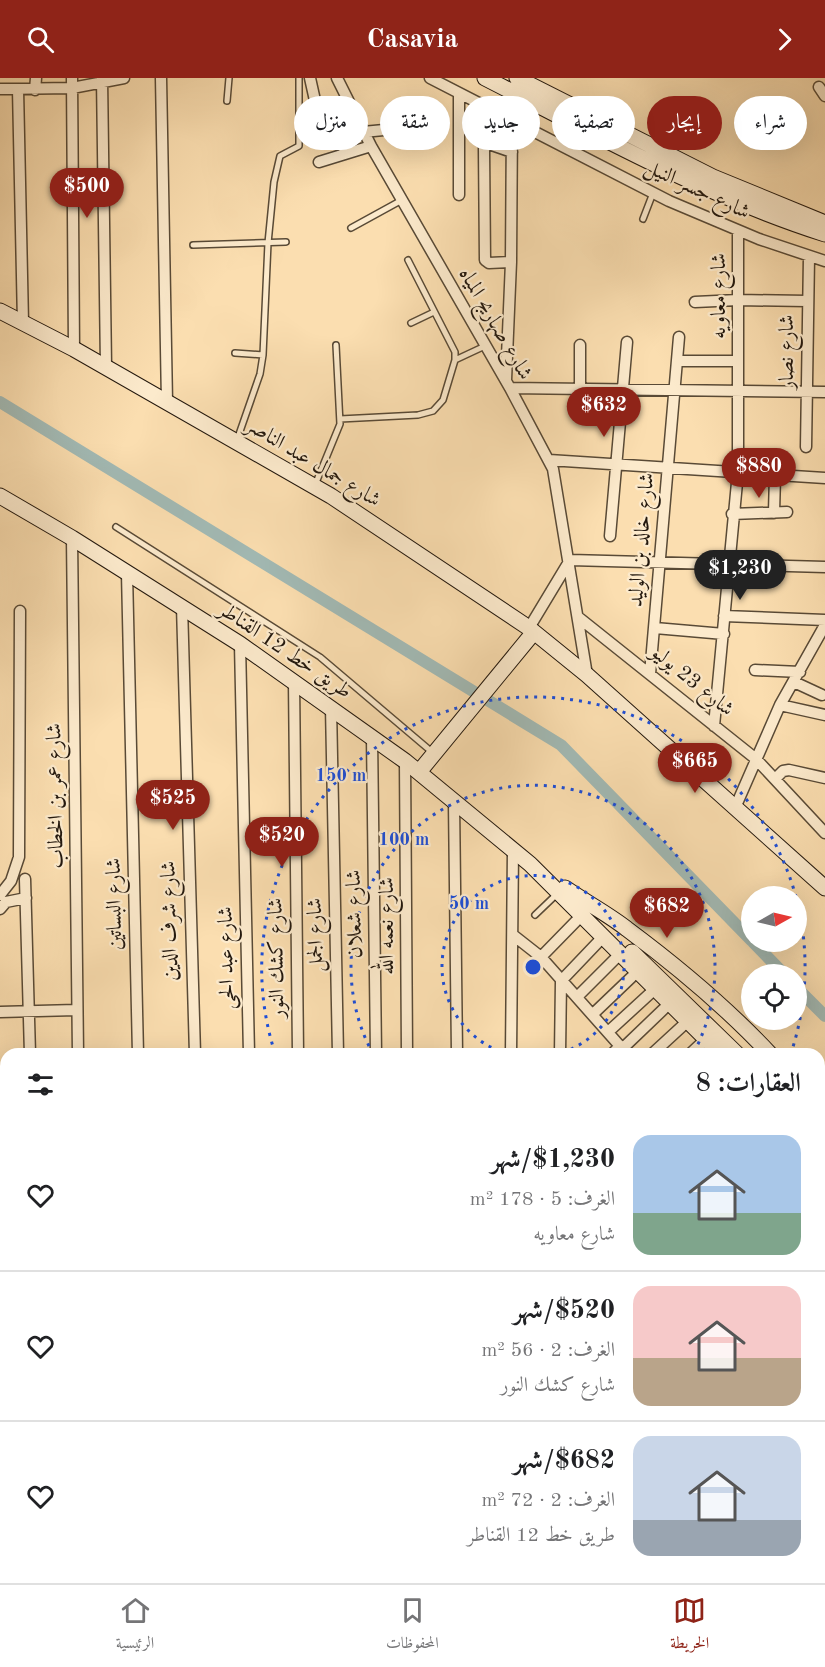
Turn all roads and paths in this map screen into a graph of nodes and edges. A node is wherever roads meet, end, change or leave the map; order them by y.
1 (36, 78) edge
2 (124, 78) edge
3 (161, 78) edge
4 (229, 78) edge
5 (299, 78) edge
6 (310, 78) edge
7 (337, 78) edge
8 (430, 78) edge
9 (485, 78) edge
10 (517, 78) edge
11 (102, 80) edge
12 (72, 83) edge
13 (0, 89) edge
14 (18, 89) junction
15 (35, 90) junction
16 (459, 94) junction
17 (346, 96) edge
18 (463, 96) edge
19 (227, 101) dead end
20 (540, 134) edge
21 (368, 142) edge
22 (370, 146) junction
23 (512, 152) joint
24 (347, 153) junction
25 (319, 162) dead end
26 (652, 192) junction
27 (459, 195) dead end
28 (402, 200) junction
29 (643, 219) dead end
30 (825, 223) edge
31 (351, 228) dead end
32 (738, 231) junction
33 (825, 234) edge
34 (286, 242) dead end
35 (268, 243) junction
36 (193, 245) dead end
37 (808, 256) junction
38 (408, 260) dead end
39 (825, 261) edge
40 (511, 262) junction
41 (738, 300) junction
42 (695, 302) dead end
43 (807, 302) junction
44 (0, 311) edge
45 (434, 312) junction
46 (23, 323) junction
47 (411, 323) dead end
48 (679, 337) dead end
49 (627, 342) dead end
50 (336, 345) dead end
51 (580, 345) dead end
52 (485, 346) junction
53 (74, 349) junction
54 (235, 354) dead end
55 (263, 355) junction
56 (455, 360) junction
57 (678, 361) junction
58 (738, 361) junction
59 (106, 367) junction
60 (508, 384) junction
61 (623, 387) junction
62 (580, 388) junction
63 (675, 389) junction
64 (740, 390) junction
65 (807, 392) junction
66 (825, 392) edge
67 (167, 402) junction
68 (340, 419) junction
69 (237, 441) junction
70 (806, 447) dead end
71 (549, 460) junction
72 (616, 465) junction
73 (668, 468) junction
74 (738, 472) junction
75 (775, 475) junction
76 (825, 478) edge
77 (314, 486) junction
78 (2, 499) edge
79 (787, 512) dead end
80 (774, 513) junction
81 (732, 514) junction
82 (117, 527) dead end
83 (610, 536) dead end
84 (72, 538) junction
85 (570, 560) junction
86 (660, 561) junction
87 (730, 563) junction
88 (825, 567) edge
89 (127, 573) junction
90 (182, 606) junction
91 (20, 611) dead end
92 (578, 616) junction
93 (724, 616) junction
94 (825, 620) edge
95 (825, 625) edge
96 (655, 628) junction
97 (532, 630) junction
98 (724, 634) junction
99 (240, 644) junction
100 (755, 670) dead end
101 (650, 674) junction
102 (587, 675) junction
103 (797, 677) junction
104 (294, 681) junction
105 (822, 695) dead end
106 (780, 705) junction
107 (332, 707) junction
108 (825, 715) edge
109 (714, 726) junction
110 (372, 737) junction
111 (434, 754) junction
112 (756, 759) junction
113 (405, 761) junction
114 (419, 772) junction
115 (825, 778) edge
116 (775, 779) junction
117 (454, 802) junction
118 (735, 808) junction
119 (825, 833) edge
120 (513, 849) junction
121 (530, 864) junction
122 (25, 879) dead end
123 (825, 888) edge
124 (559, 892) junction
125 (0, 895) edge
126 (26, 898) junction
127 (578, 906) junction
128 (0, 909) edge
129 (535, 915) dead end
130 (513, 936) junction
131 (602, 939) junction
132 (620, 954) junction
133 (541, 957) junction
134 (638, 971) junction
135 (561, 981) junction
136 (656, 988) junction
137 (577, 998) junction
138 (670, 1002) junction
139 (76, 1010) junction
140 (0, 1012) edge
141 (29, 1012) junction
142 (593, 1014) junction
143 (688, 1020) junction
144 (608, 1032) junction
145 (706, 1039) junction
146 (30, 1048) edge
147 (78, 1048) edge
148 (138, 1048) edge
149 (195, 1048) edge
150 (249, 1048) edge
151 (298, 1048) edge
152 (338, 1048) edge
153 (376, 1048) edge
154 (407, 1048) edge
155 (458, 1048) edge
156 (512, 1048) edge
157 (560, 1048) edge
158 (621, 1048) edge
159 (625, 1048) edge
160 (658, 1048) edge
161 (696, 1048) edge
162 (715, 1048) edge
163 (745, 1048) edge
164 (764, 1048) edge

1 - 15 street
2 - 11 street
3 - 67 street
4 - 19 lane
5 - 35 lane
6 - 24 street
7 - 17 street, شارع صهاريج المياه
8 - 16 street, شارع جسر النيل
9 - 33 main road
10 - 30 main road
11 - 12 street
11 - 59 street
12 - 15 street
12 - 53 street
13 - 14 street
14 - 15 street
14 - 46 street
16 - 18 street, شارع جسر النيل
16 - 27 street
20 - 26 street, شارع جسر النيل
21 - 22 street, شارع صهاريج المياه
22 - 24 street
22 - 28 street, شارع صهاريج المياه
23 - 40 street
23 - 40 street
24 - 25 street
26 - 29 lane
26 - 32 street, شارع جسر النيل
28 - 31 lane
28 - 52 street, شارع صهاريج المياه
32 - 37 street, شارع جسر النيل
32 - 41 street, شارع معاويه
34 - 35 lane
35 - 36 lane
35 - 55 lane
37 - 39 street, شارع جسر النيل
37 - 43 street, شارع نصار
38 - 45 lane
40 - 60 street
41 - 42 street
41 - 43 street
41 - 58 street, شارع معاويه
43 - 65 street, شارع نصار
44 - 46 main road, شارع جمال عبد الناصر
45 - 47 lane
45 - 56 lane
46 - 53 main road, شارع جمال عبد الناصر
48 - 57 street, شارع خالد بن الوليد
49 - 61 street
50 - 68 lane
51 - 62 street
52 - 56 lane
52 - 60 street, شارع صهاريج المياه
53 - 59 main road, شارع جمال عبد الناصر
54 - 55 lane
55 - 69 lane
56 - 68 lane
57 - 58 street, شارع معاويه
57 - 63 street, شارع خالد بن الوليد
58 - 64 street, شارع معاويه
59 - 67 main road, شارع جمال عبد الناصر
60 - 62 street
60 - 71 street, شارع صهاريج المياه
61 - 62 street
61 - 63 street
61 - 72 street
63 - 64 street
63 - 73 street, شارع خالد بن الوليد
64 - 65 street
64 - 74 street, شارع معاويه
65 - 66 street
65 - 70 street, شارع نصار
67 - 69 main road, شارع جمال عبد الناصر
68 - 77 lane
69 - 77 main road, شارع جمال عبد الناصر
71 - 72 street
71 - 85 street, شارع صهاريج المياه
72 - 73 street
72 - 83 street
73 - 74 street
73 - 86 street, شارع خالد بن الوليد
74 - 75 street
74 - 81 street, شارع معاويه
75 - 76 street
75 - 80 street
77 - 97 main road, شارع جمال عبد الناصر
78 - 84 main road, طريق خط 12 القناطر
79 - 80 street
80 - 81 street
81 - 87 street, شارع معاويه
82 - 111 lane
84 - 89 main road, طريق خط 12 القناطر
84 - 139 street, شارع عمر بن الخطاب
85 - 86 street
85 - 92 street, شارع صهاريج المياه
85 - 97 street
86 - 87 street
86 - 96 street, شارع خالد بن الوليد
87 - 88 street
87 - 93 street, شارع معاويه
89 - 90 main road, طريق خط 12 القناطر
89 - 148 street, شارع البساتين
90 - 99 main road, طريق خط 12 القناطر
90 - 149 street, شارع شرف الدين
91 - 125 street
92 - 101 street, شارع 23 يوليو
92 - 102 street, شارع صهاريج المياه
93 - 94 street
93 - 98 street, شارع معاويه
95 - 103 street
96 - 98 street
96 - 101 street, شارع خالد بن الوليد
97 - 102 main road, شارع جمال عبد الناصر
97 - 111 main road
98 - 109 street, شارع معاويه
99 - 104 main road, طريق خط 12 القناطر
99 - 150 street, شارع عبد الحى
100 - 103 street
101 - 109 street, شارع 23 يوليو
102 - 118 main road
103 - 105 street
103 - 106 street
104 - 107 main road, طريق خط 12 القناطر
104 - 151 street, شارع كشك النور
106 - 108 street
106 - 112 street
107 - 110 main road, طريق خط 12 القناطر
107 - 152 street, شارع الجمل
109 - 112 street, شارع 23 يوليو
110 - 113 main road, طريق خط 12 القناطر
110 - 153 street, شارع شعلان
111 - 114 main road
112 - 116 street, شارع 23 يوليو
112 - 118 street
113 - 114 main road, طريق خط 12 القناطر
113 - 154 street, شارع نعمه الله
114 - 117 main road, طريق خط 12 القناطر
115 - 116 street
116 - 119 street, شارع 23 يوليو
117 - 120 main road, طريق خط 12 القناطر
117 - 155 street
118 - 123 main road
120 - 121 main road, طريق خط 12 القناطر
120 - 130 street
121 - 124 main road, طريق خط 12 القناطر
121 - 127 main road, طريق خط 12 القناطر
122 - 126 street
124 - 127 main road, طريق خط 12 القناطر
124 - 129 lane
126 - 128 street
126 - 141 street
127 - 131 main road, طريق خط 12 القناطر
127 - 133 street
127 - 163 main road
127 - 164 main road, طريق خط 12 القناطر
130 - 133 street
130 - 156 street
131 - 132 main road, طريق خط 12 القناطر
131 - 135 street
132 - 134 main road, طريق خط 12 القناطر
132 - 137 street
133 - 135 street
134 - 136 main road, طريق خط 12 القناطر
134 - 142 street
135 - 137 street
135 - 157 street
136 - 138 main road, طريق خط 12 القناطر
136 - 144 street
137 - 142 street
138 - 143 main road, طريق خط 12 القناطر
138 - 159 street
139 - 141 street
139 - 147 street, شارع عمر بن الخطاب
140 - 141 street
141 - 146 street
142 - 144 street
143 - 145 main road, طريق خط 12 القناطر
143 - 160 street
144 - 158 street
145 - 161 street
145 - 162 main road, طريق خط 12 القناطر

